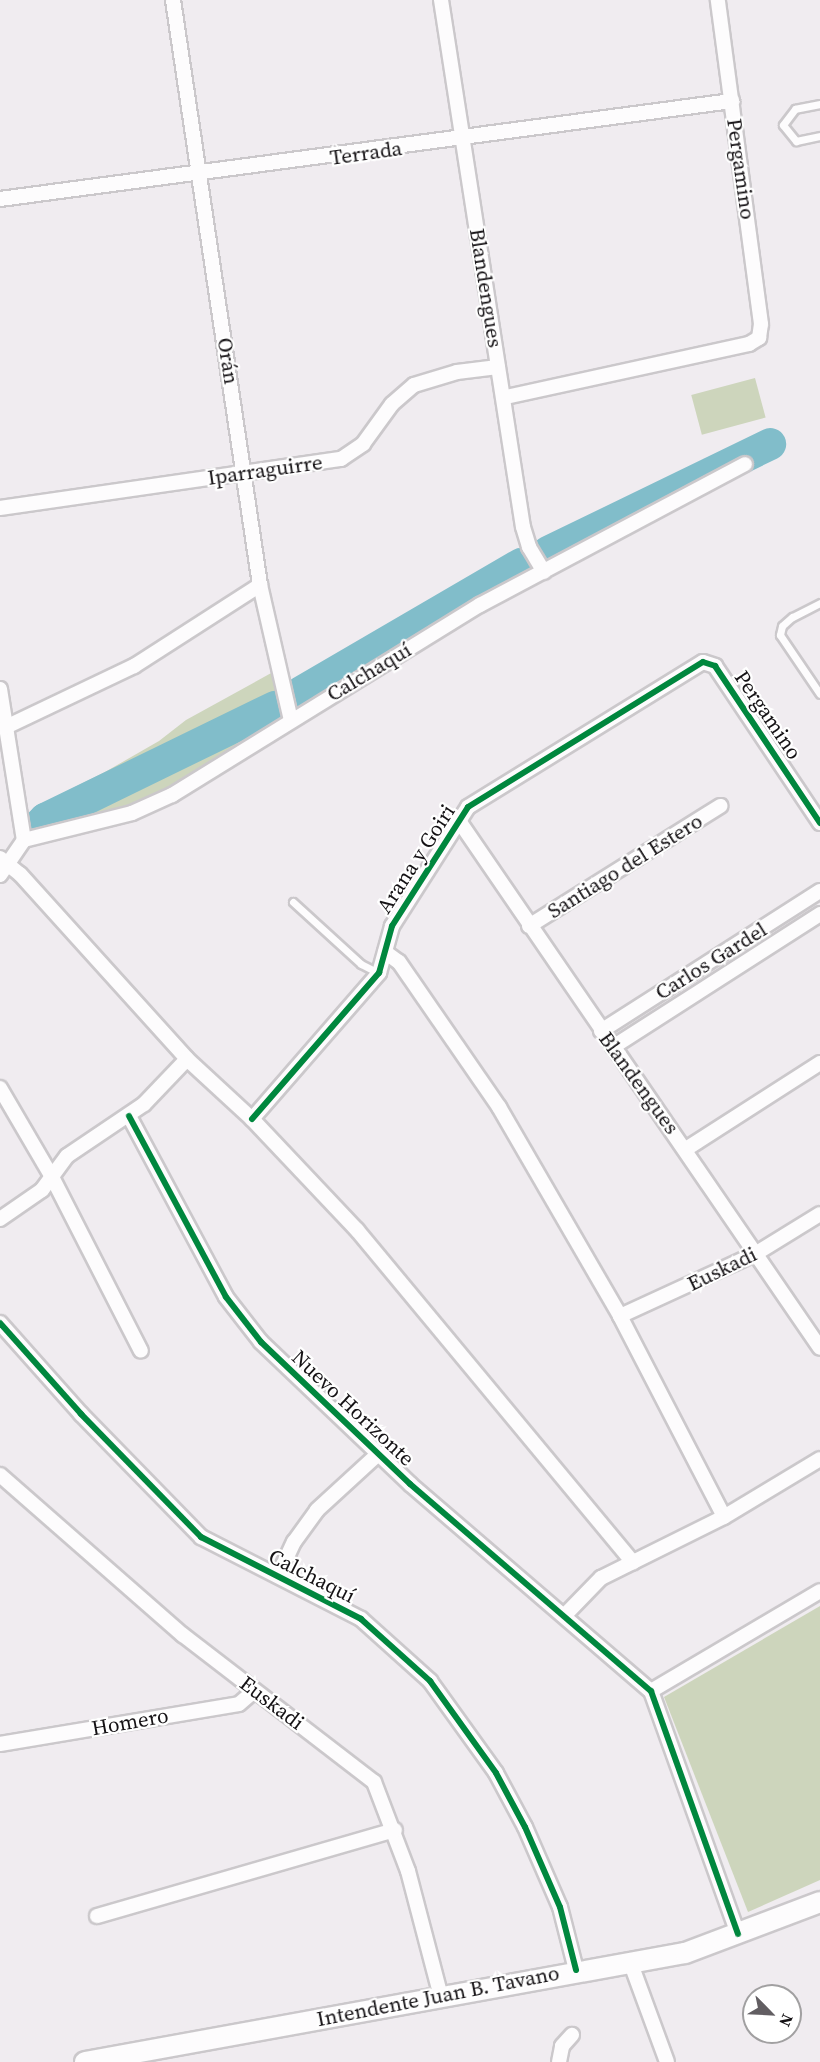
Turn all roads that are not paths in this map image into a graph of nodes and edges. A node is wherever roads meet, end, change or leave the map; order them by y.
1 (173, 0) edge
2 (441, 0) edge
3 (718, 0) edge
4 (732, 101) junction
5 (820, 104) edge
6 (820, 136) edge
7 (463, 140) junction
8 (200, 175) junction
9 (0, 199) edge
10 (498, 368) junction
11 (506, 397) junction
12 (746, 464) dead end
13 (245, 474) junction
14 (0, 508) edge
15 (544, 572) junction
16 (260, 585) junction
17 (820, 603) edge
18 (703, 662) joint
19 (0, 689) edge
20 (820, 694) edge
21 (291, 720) junction
22 (6, 727) junction
23 (720, 806) dead end
24 (458, 819) junction
25 (820, 823) edge
26 (24, 840) junction
27 (4, 860) edge
28 (0, 875) edge
29 (820, 891) edge
30 (293, 902) dead end
31 (820, 914) edge
32 (529, 926) junction
33 (385, 952) junction
34 (379, 973) junction
35 (601, 1031) junction
36 (613, 1047) junction
37 (187, 1059) junction
38 (820, 1063) edge
39 (0, 1088) edge
40 (129, 1116) junction
41 (252, 1119) junction
42 (686, 1149) junction
43 (52, 1177) junction
44 (820, 1214) edge
45 (0, 1219) edge
46 (755, 1254) junction
47 (620, 1316) junction
48 (0, 1323) edge
49 (820, 1348) edge
50 (141, 1351) dead end
51 (377, 1455) junction
52 (820, 1459) edge
53 (0, 1475) edge
54 (724, 1517) junction
55 (633, 1562) junction
56 (278, 1576) junction
57 (820, 1591) edge
58 (565, 1616) junction
59 (255, 1691) junction
60 (651, 1691) junction
61 (0, 1744) edge
62 (395, 1830) junction
63 (820, 1902) edge
64 (97, 1916) dead end
65 (738, 1934) junction
66 (631, 1964) junction
67 (576, 1970) junction
68 (441, 1997) junction
69 (572, 2035) dead end
70 (85, 2062) edge
71 (559, 2062) edge
72 (667, 2062) edge

1 - 8 street, Orán
2 - 7 street, Blandengues
3 - 4 street, Pergamino
4 - 7 street, Terrada
4 - 11 street, Pergamino
5 - 6 lane
7 - 8 street, Terrada
7 - 10 street, Blandengues
8 - 9 street, Terrada
8 - 13 street, Orán
10 - 11 street, Blandengues
10 - 13 street, Iparraguirre
11 - 15 street, Blandengues
12 - 15 street, Calchaquí
13 - 14 street, Iparraguirre
13 - 16 street, Orán
15 - 21 street, Calchaquí
16 - 21 street, Orán
16 - 22 street
17 - 20 lane
18 - 24 street, Arana y Goiri
18 - 25 street, Pergamino
19 - 22 street
21 - 26 street, Calchaquí
22 - 26 street
23 - 32 street, Santiago del Estero
24 - 32 street, Blandengues
24 - 33 street, Arana y Goiri
26 - 27 street
27 - 28 street
27 - 37 street
29 - 35 street, Carlos Gardel
30 - 34 lane
31 - 36 street, Carlos Gardel
32 - 35 street, Blandengues
33 - 34 street, Arana y Goiri
33 - 47 street
34 - 41 street, Arana y Goiri
35 - 36 street, Blandengues
36 - 42 street, Blandengues
37 - 40 street
37 - 41 street
38 - 42 street
39 - 43 street
40 - 43 street
40 - 51 street, Nuevo Horizonte
41 - 55 street
42 - 46 street, Blandengues
43 - 45 street
43 - 50 street
44 - 46 street, Euskadi
46 - 47 street, Euskadi
46 - 49 street, Blandengues
47 - 54 street
48 - 56 street, Calchaquí
51 - 56 street
51 - 58 street, Nuevo Horizonte
52 - 54 street
53 - 59 street, Euskadi
54 - 55 street
55 - 58 street
56 - 67 street, Calchaquí
57 - 60 street
58 - 60 street, Nuevo Horizonte
59 - 61 street, Homero
59 - 62 street, Euskadi
60 - 65 street
62 - 64 street
62 - 68 street, Euskadi
63 - 65 street, Intendente Juan B. Tavano
65 - 66 street, Intendente Juan B. Tavano
66 - 67 street, Intendente Juan B. Tavano
66 - 72 street
67 - 68 street, Intendente Juan B. Tavano
68 - 70 street, Intendente Juan B. Tavano
69 - 71 street

